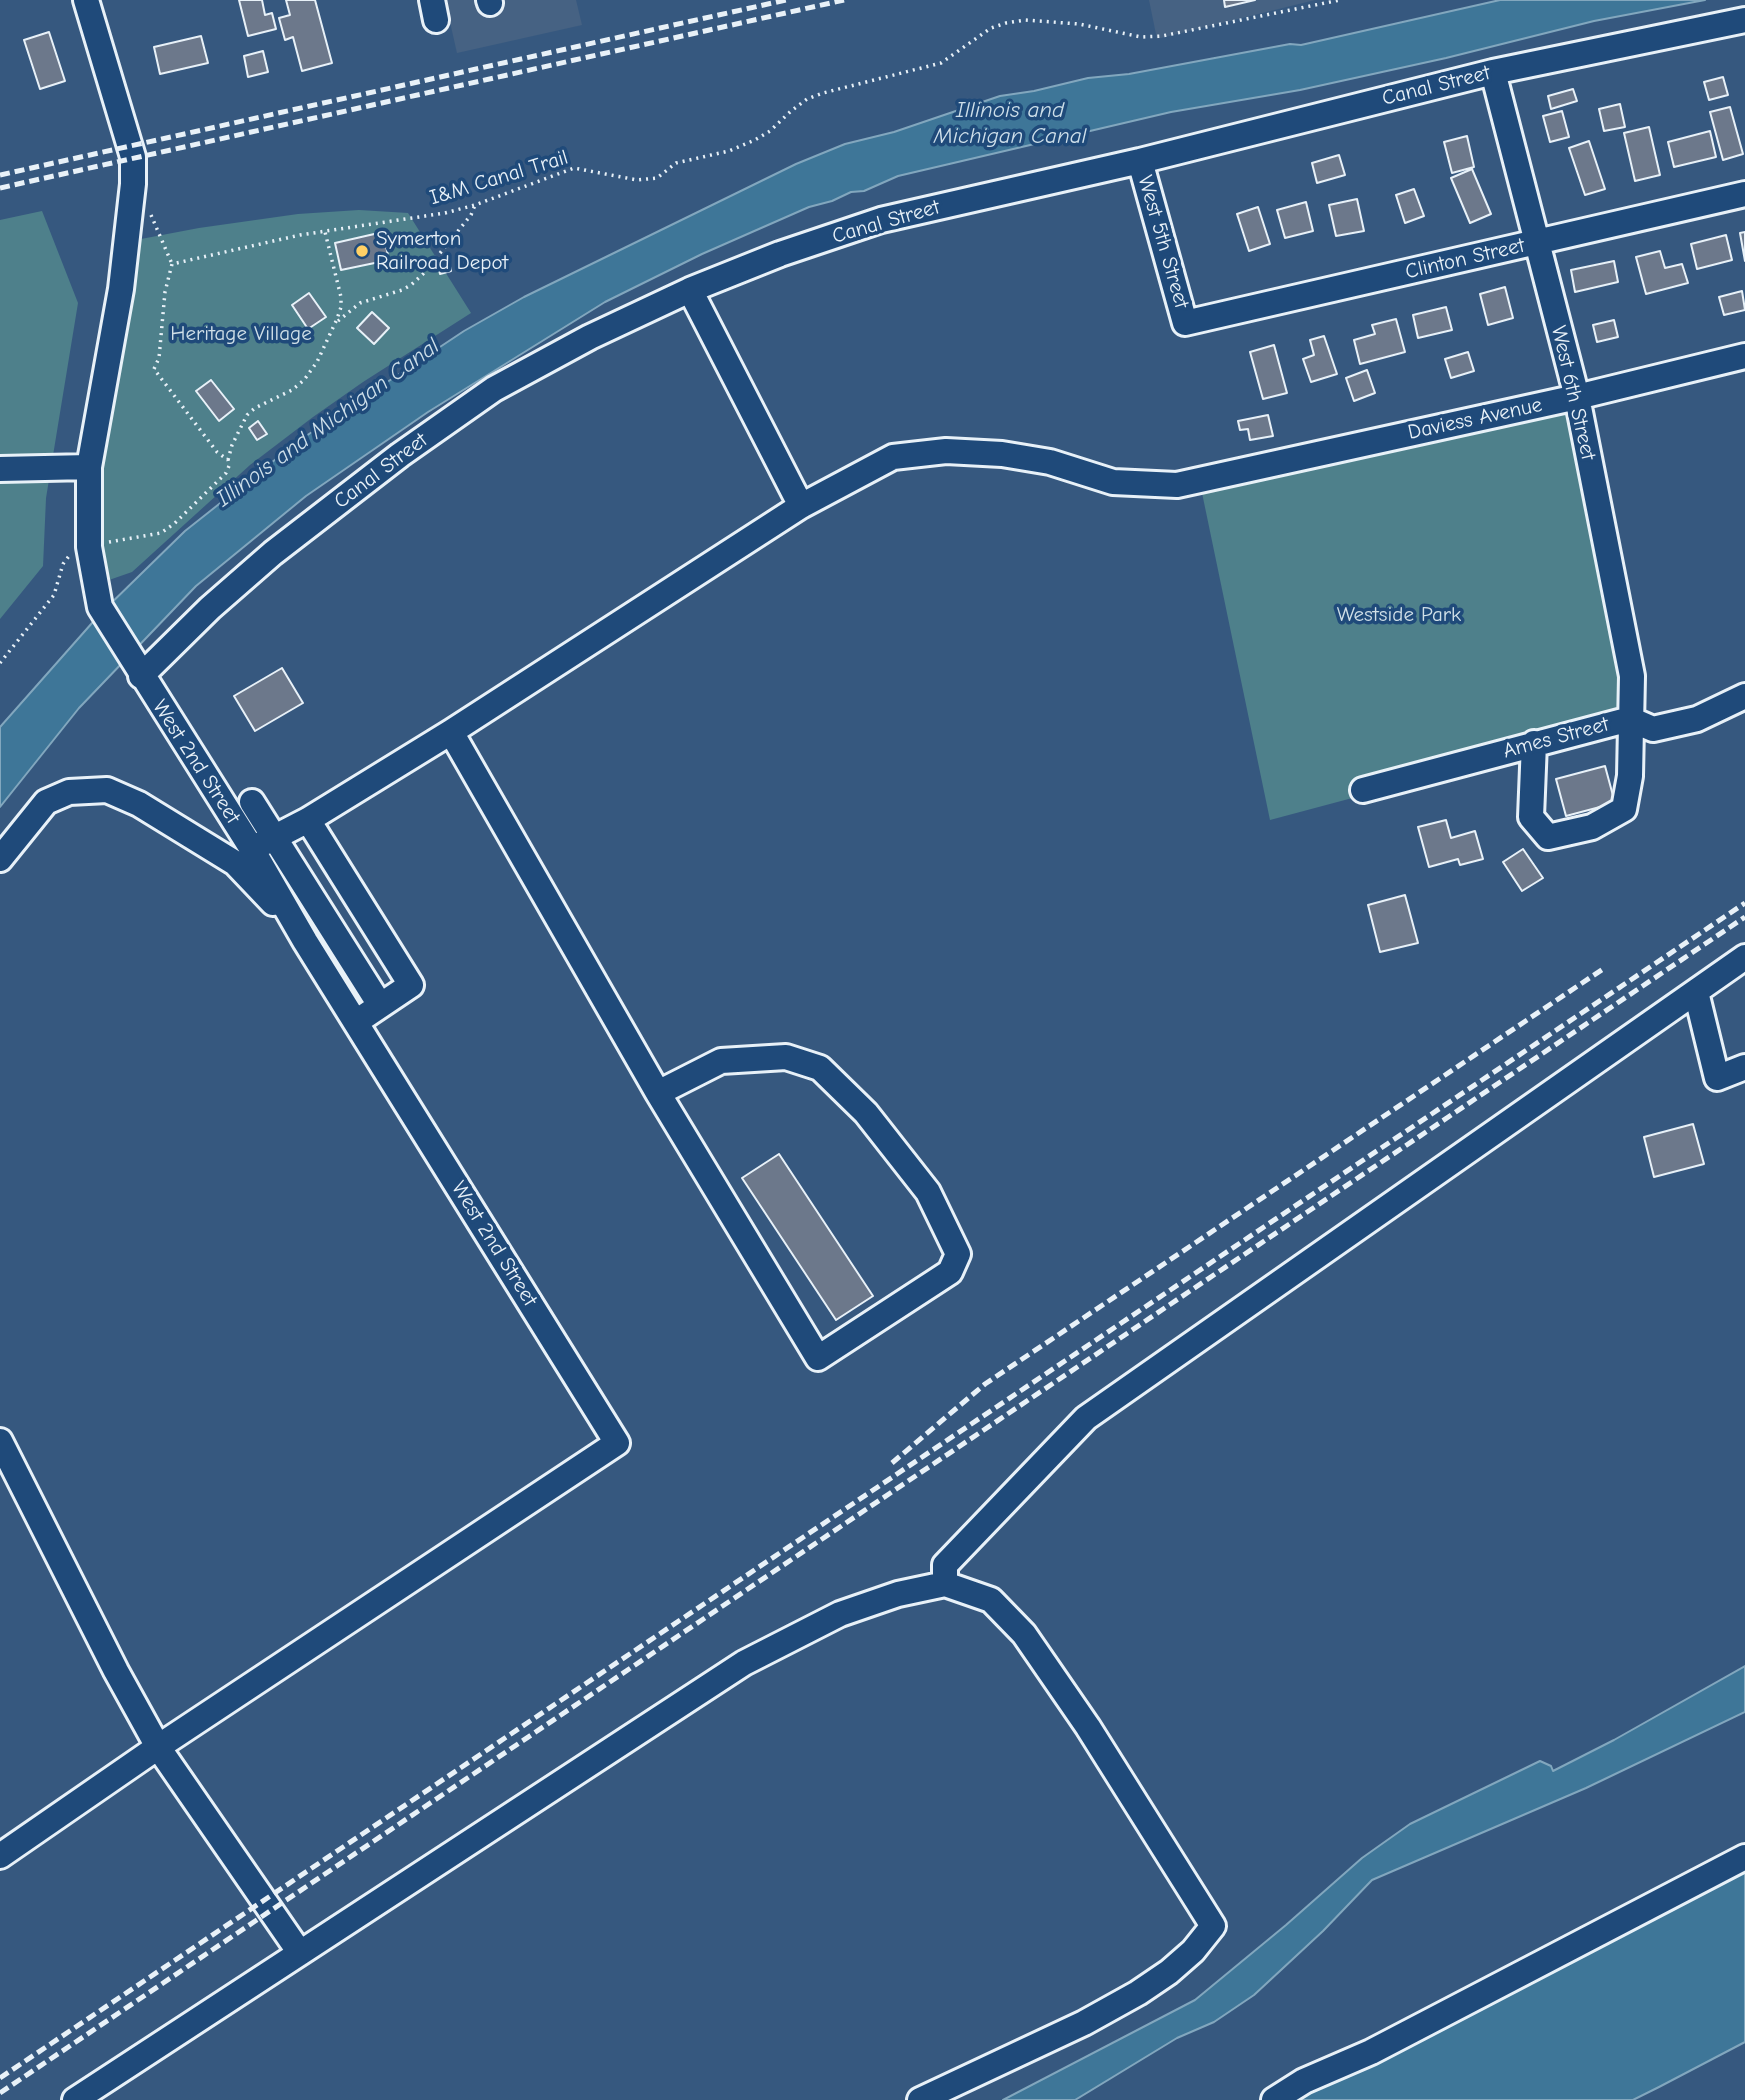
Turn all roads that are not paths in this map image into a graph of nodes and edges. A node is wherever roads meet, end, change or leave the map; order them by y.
1 (86, 0) edge
2 (1745, 20) edge
3 (1493, 72) junction
4 (1140, 161) junction
5 (1745, 194) edge
6 (1535, 242) junction
7 (690, 290) junction
8 (1185, 323) joint
9 (1745, 356) edge
10 (1577, 397) junction
11 (89, 467) junction
12 (0, 470) edge
13 (801, 506) junction
14 (141, 676) junction
15 (1745, 696) edge
16 (1630, 719) junction
17 (451, 732) junction
18 (1534, 743) junction
19 (1363, 790) dead end
20 (252, 802) dead end
21 (308, 820) junction
22 (274, 837) junction
23 (252, 849) junction
24 (0, 859) edge
25 (305, 941) junction
26 (1745, 957) edge
27 (1696, 992) junction
28 (380, 1005) junction
29 (356, 1022) junction
30 (1745, 1067) edge
31 (658, 1093) junction
32 (0, 1441) edge
33 (945, 1584) junction
34 (158, 1747) junction
35 (0, 1856) edge
36 (1745, 1857) edge
37 (300, 1953) junction
38 (75, 2100) edge
39 (920, 2100) edge
40 (1274, 2100) edge

1 - 11 street, West 2nd Street
2 - 3 street, Canal Street
3 - 4 street, Canal Street
3 - 6 street, West 6th Street
4 - 7 street, Canal Street
4 - 8 street, West 5th Street
5 - 6 street, Clinton Street
6 - 8 street, Clinton Street
6 - 10 street, West 6th Street
7 - 13 street
7 - 14 street, Canal Street
9 - 10 street, Daviess Avenue
10 - 13 street, Daviess Avenue
10 - 16 street, West 6th Street
11 - 12 street
11 - 14 street, West 2nd Street
13 - 17 street, Daviess Avenue
14 - 23 street, West 2nd Street
15 - 16 street, Ames Street
16 - 18 street, Ames Street
16 - 18 street, West 6th Street
17 - 21 street, Daviess Avenue
17 - 31 street
18 - 19 street, Ames Street
20 - 22 street
21 - 22 street, Daviess Avenue
21 - 28 street
22 - 23 street, Daviess Avenue
22 - 28 street
23 - 25 street, West 2nd Street
24 - 25 street
25 - 29 street, West 2nd Street
26 - 27 street
27 - 30 street
27 - 33 street
28 - 29 street
29 - 34 street, West 2nd Street
31 - 31 street
32 - 34 street
33 - 37 street
33 - 39 street
34 - 35 street
34 - 37 street
36 - 40 street
37 - 38 street

